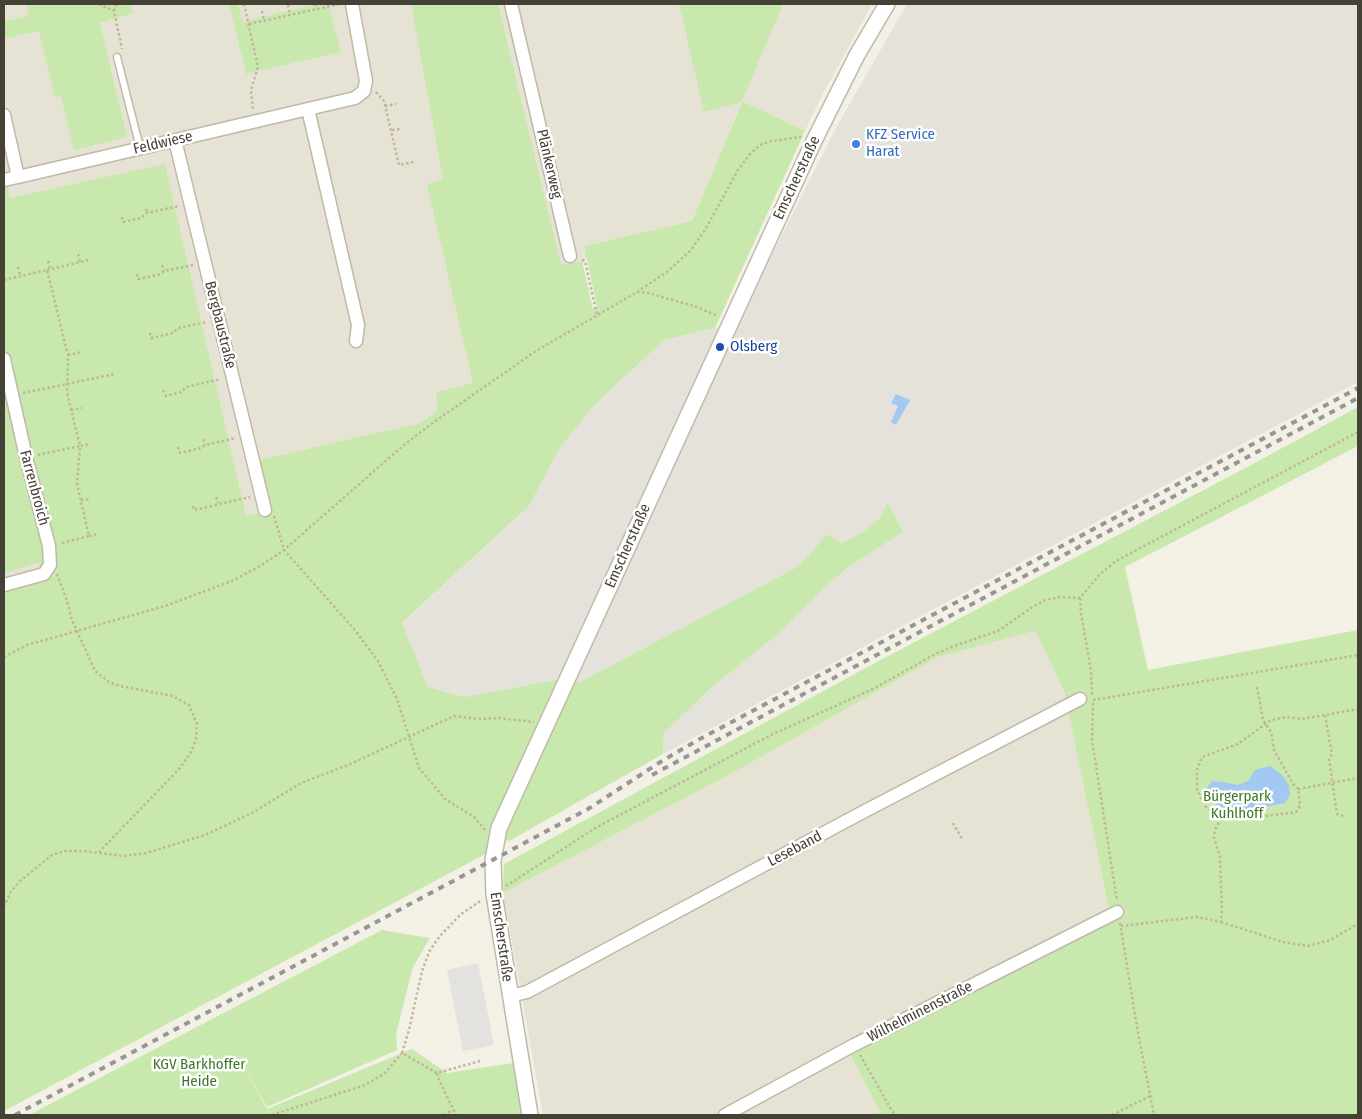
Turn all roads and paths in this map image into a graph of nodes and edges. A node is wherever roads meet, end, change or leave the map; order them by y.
1 (99, 4) edge
2 (116, 4) edge
3 (244, 4) edge
4 (315, 4) edge
5 (340, 4) edge
6 (352, 4) edge
7 (511, 4) edge
8 (887, 4) edge
9 (288, 6) dead end
10 (316, 9) junction
11 (114, 11) junction
12 (262, 12) dead end
13 (290, 15) junction
14 (264, 21) junction
15 (249, 24) junction
16 (116, 57) joint
17 (366, 81) junction
18 (396, 104) dead end
19 (385, 106) junction
20 (308, 109) junction
21 (4, 116) edge
22 (254, 122) junction
23 (402, 128) dead end
24 (392, 130) junction
25 (174, 140) junction
26 (813, 143) junction
27 (140, 148) junction
28 (414, 162) dead end
29 (18, 177) junction
30 (4, 180) edge
31 (190, 204) junction
32 (146, 209) dead end
33 (147, 214) junction
34 (122, 217) dead end
35 (78, 254) dead end
36 (570, 256) joint
37 (88, 260) dead end
38 (48, 261) dead end
39 (80, 262) junction
40 (205, 263) junction
41 (162, 266) dead end
42 (18, 267) dead end
43 (49, 269) junction
44 (164, 271) junction
45 (137, 274) dead end
46 (20, 276) junction
47 (4, 280) edge
48 (637, 292) junction
49 (598, 315) junction
50 (218, 319) junction
51 (732, 321) junction
52 (176, 323) dead end
53 (178, 328) junction
54 (150, 333) dead end
55 (356, 341) dead end
56 (82, 352) dead end
57 (68, 355) junction
58 (4, 359) edge
59 (115, 374) dead end
60 (232, 377) junction
61 (186, 383) dead end
62 (67, 384) junction
63 (186, 387) junction
64 (164, 390) dead end
65 (12, 396) junction
66 (82, 408) dead end
67 (71, 410) junction
68 (1358, 432) edge
69 (247, 436) junction
70 (203, 439) dead end
71 (90, 444) dead end
72 (205, 445) junction
73 (80, 446) junction
74 (178, 447) dead end
75 (26, 457) junction
76 (261, 494) junction
77 (216, 497) dead end
78 (90, 498) dead end
79 (81, 500) junction
80 (218, 503) junction
81 (193, 506) dead end
82 (265, 510) joint
83 (98, 534) dead end
84 (89, 536) junction
85 (50, 546) junction
86 (284, 550) junction
87 (50, 565) junction
88 (4, 585) edge
89 (1080, 598) junction
90 (77, 630) junction
91 (1358, 655) edge
92 (4, 657) edge
93 (1257, 687) dead end
94 (1086, 699) junction
95 (1358, 709) edge
96 (1324, 715) junction
97 (1266, 723) junction
98 (545, 726) junction
99 (408, 736) junction
100 (1358, 778) edge
101 (1332, 782) junction
102 (1298, 789) junction
103 (1344, 816) dead end
104 (1221, 818) junction
105 (953, 823) dead end
106 (962, 839) dead end
107 (496, 842) junction
108 (98, 853) junction
109 (494, 894) junction
110 (1117, 906) junction
111 (4, 907) edge
112 (1221, 922) junction
113 (1358, 924) edge
114 (1120, 926) junction
115 (510, 996) junction
116 (854, 1045) junction
117 (402, 1054) junction
118 (480, 1061) dead end
119 (437, 1073) junction
120 (1150, 1096) junction
121 (453, 1110) junction
122 (272, 1115) edge
123 (444, 1115) edge
124 (456, 1115) edge
125 (530, 1115) edge
126 (725, 1115) edge
127 (896, 1115) edge
128 (1112, 1115) edge
129 (1154, 1115) edge

1 - 11 path
2 - 11 path
3 - 15 path
4 - 10 path
5 - 10 path
6 - 17 street
7 - 36 street, Plänkerweg
8 - 26 street, Emscherstraße
9 - 13 path
10 - 13 path
11 - 16 path
12 - 14 path
13 - 14 path
14 - 15 path
15 - 22 path
16 - 27 lane
17 - 19 path
17 - 20 street, Feldwiese
18 - 19 path
19 - 24 path
20 - 22 street, Feldwiese
20 - 55 street
21 - 29 street
22 - 25 street, Feldwiese
23 - 24 path
24 - 28 path
25 - 27 street, Feldwiese
25 - 31 street, Bergbaustraße
26 - 48 path
26 - 51 street, Emscherstraße
27 - 29 street, Feldwiese
29 - 30 street
31 - 33 path
31 - 40 street, Bergbaustraße
32 - 33 path
33 - 34 path
35 - 39 path
36 - 49 path
37 - 39 path
38 - 43 path
39 - 43 path
40 - 44 path
40 - 50 street, Bergbaustraße
41 - 44 path
42 - 46 path
43 - 46 path
43 - 57 path
44 - 45 path
46 - 47 path
48 - 49 path
48 - 51 path
49 - 86 path
50 - 53 path
50 - 60 street, Bergbaustraße
51 - 98 street, Emscherstraße
52 - 53 path
53 - 54 path
56 - 57 path
57 - 62 path
58 - 65 street, Farrenbroich
59 - 62 path
60 - 63 path
60 - 69 street, Bergbaustraße
61 - 63 path
62 - 65 path
62 - 67 path
63 - 64 path
65 - 75 street, Farrenbroich
66 - 67 path
67 - 73 path
68 - 89 path
69 - 72 path
69 - 76 street, Bergbaustraße
70 - 72 path
71 - 73 path
72 - 74 path
73 - 75 path
73 - 79 path
75 - 85 street, Farrenbroich
76 - 80 path
76 - 82 street, Bergbaustraße
77 - 80 path
78 - 79 path
79 - 84 path
80 - 81 path
82 - 86 path
83 - 84 path
84 - 85 path
85 - 87 street, Farrenbroich
86 - 90 path
86 - 99 path
87 - 88 street
87 - 90 path
89 - 94 path
89 - 109 path
90 - 92 path
90 - 108 path
91 - 94 path
93 - 97 path
94 - 110 path
94 - 115 street, Leseband
95 - 96 path
96 - 97 path
96 - 101 path
97 - 102 path
97 - 104 path
98 - 99 path
98 - 107 street, Emscherstraße
99 - 107 path
99 - 108 path
100 - 101 path
101 - 102 path
101 - 103 path
102 - 104 path
104 - 112 path
105 - 106 path
107 - 109 street, Emscherstraße
108 - 111 path
109 - 115 street, Emscherstraße
109 - 117 path
110 - 114 path
110 - 116 street, Wilhelminenstraße
112 - 113 path
112 - 114 path
114 - 120 path
115 - 125 street, Emscherstraße
116 - 126 street, Wilhelminenstraße
116 - 127 path
117 - 119 path
117 - 122 path
118 - 119 path
119 - 121 path
120 - 128 path
120 - 129 path
121 - 123 path
121 - 124 path

